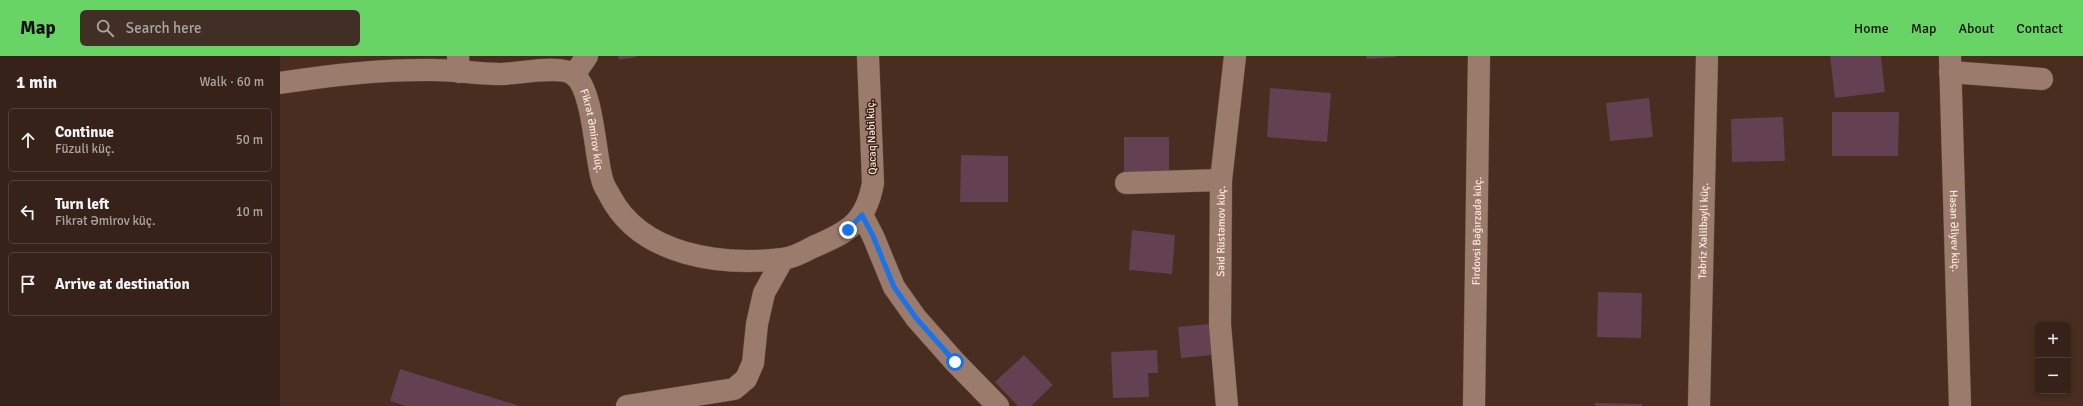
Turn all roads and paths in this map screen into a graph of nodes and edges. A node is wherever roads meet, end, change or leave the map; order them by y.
1 (587, 56) edge
2 (868, 56) edge
3 (1235, 56) edge
4 (1478, 56) edge
5 (1707, 56) edge
6 (458, 64) edge
7 (1950, 64) edge
8 (574, 75) junction
9 (2042, 79) dead end
10 (280, 84) edge
11 (1222, 180) junction
12 (1126, 183) dead end
13 (862, 215) junction
14 (783, 259) junction
15 (627, 406) edge
16 (998, 406) edge
17 (1227, 406) edge
18 (1474, 406) edge
19 (1700, 406) edge
20 (1960, 406) edge

1 - 8 street
2 - 13 street, Qacaq Nəbi küç.
3 - 11 street, Səid Rüstəmov küç.
4 - 18 street, Firdovsi Bağırzadə küç.
5 - 19 street, Təbriz Xəlilbəyli küç.
6 - 8 street, Fikrət Əmirov küç.
6 - 10 street, Fikrət Əmirov küç.
7 - 9 street
7 - 20 street, Həsən Əliyev küç.
8 - 14 street, Fikrət Əmirov küç.
11 - 12 street
11 - 17 street, Səid Rüstəmov küç.
13 - 14 street, Fikrət Əmirov küç.
13 - 16 street
14 - 15 street

